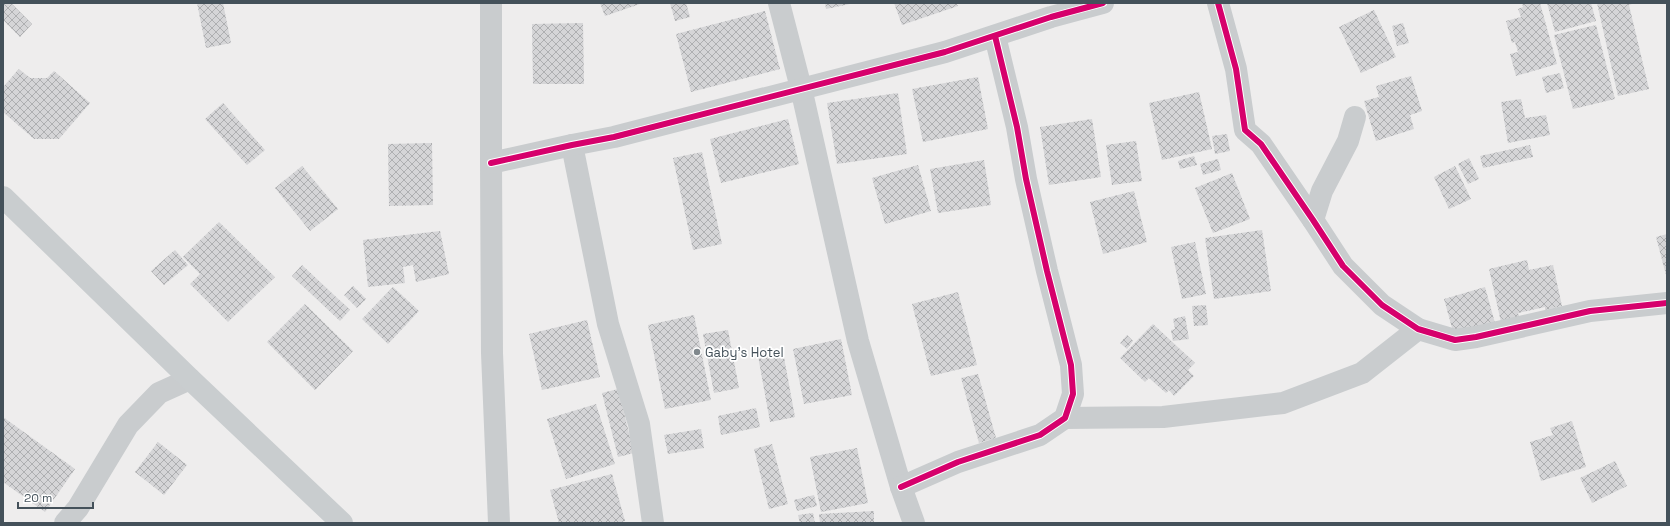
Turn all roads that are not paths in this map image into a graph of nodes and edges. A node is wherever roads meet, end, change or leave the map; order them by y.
1 (492, 3) edge
2 (779, 3) edge
3 (1103, 3) edge
4 (1218, 3) edge
5 (995, 36) junction
6 (802, 88) junction
7 (1355, 117) dead end
8 (572, 145) junction
9 (491, 163) junction
10 (3, 197) edge
11 (1313, 220) junction
12 (1667, 303) edge
13 (1418, 329) junction
14 (190, 379) junction
15 (1065, 418) junction
16 (901, 487) junction
17 (65, 523) edge
18 (342, 523) edge
19 (499, 523) edge
20 (653, 523) edge
21 (914, 523) edge

1 - 9 street
2 - 6 street
3 - 5 street
4 - 11 street
5 - 6 street
5 - 15 street
6 - 8 street
6 - 16 street
7 - 11 street
8 - 9 street
8 - 20 street
9 - 19 street
10 - 14 main road
11 - 13 street
12 - 13 street
13 - 15 street
14 - 17 street
14 - 18 main road
15 - 16 street
16 - 21 street

